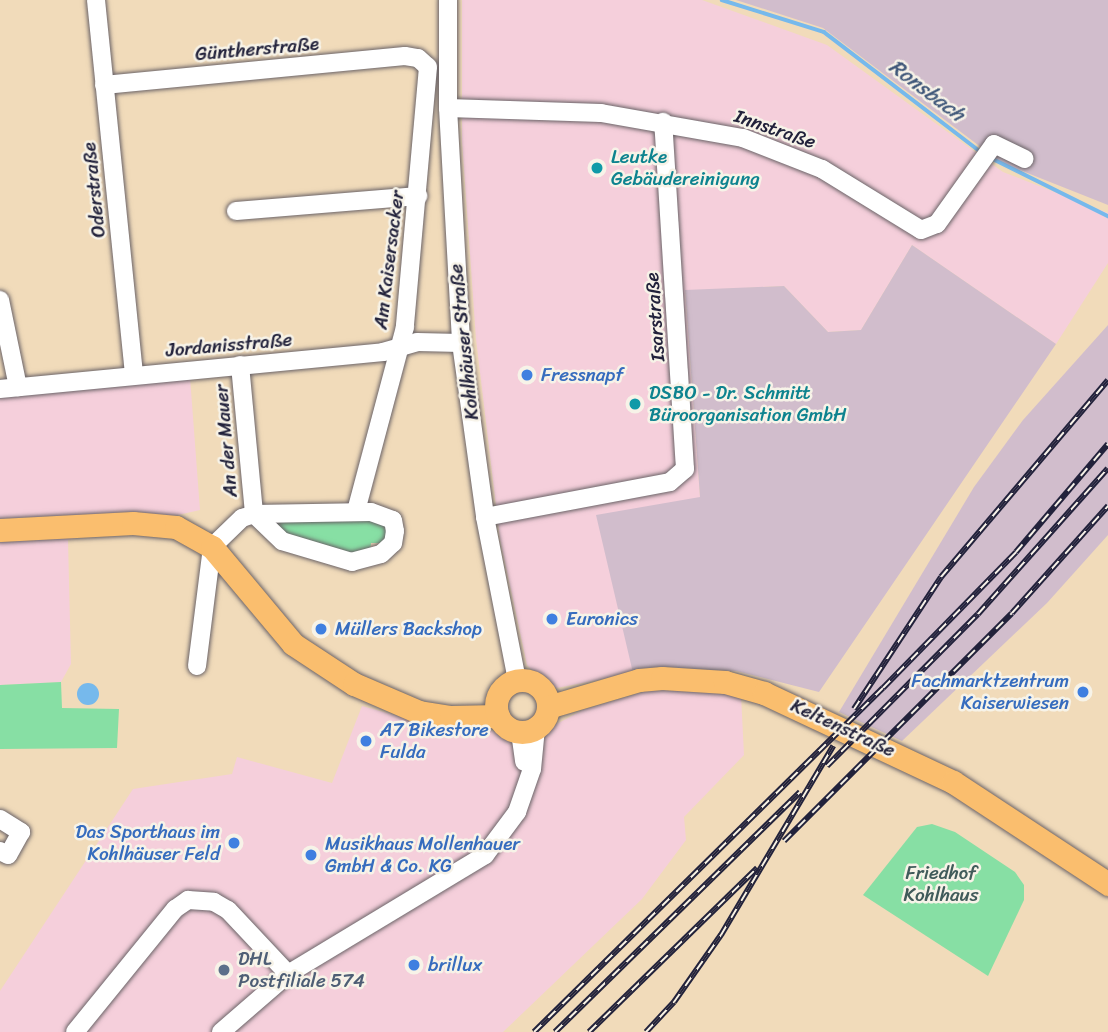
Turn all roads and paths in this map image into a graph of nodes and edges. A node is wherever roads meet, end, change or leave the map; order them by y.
1 (96, 0) edge
2 (448, 0) edge
3 (415, 56) joint
4 (104, 85) junction
5 (448, 108) junction
6 (663, 122) junction
7 (1025, 159) dead end
8 (418, 196) junction
9 (236, 212) dead end
10 (0, 300) edge
11 (461, 343) junction
12 (398, 348) junction
13 (240, 365) junction
14 (134, 375) junction
15 (9, 388) edge
16 (356, 512) junction
17 (254, 514) junction
18 (485, 517) junction
19 (0, 530) edge
20 (212, 547) junction
21 (197, 666) dead end
22 (517, 681) junction
23 (548, 707) junction
24 (498, 716) junction
25 (528, 730) junction
26 (0, 819) edge
27 (0, 851) edge
28 (1108, 884) edge
29 (288, 974) junction
30 (75, 1032) edge
31 (221, 1032) edge

1 - 4 street, Oderstraße
2 - 5 street, Kohlhäuser Straße
3 - 4 street, Güntherstraße
3 - 8 street, Am Kaisersacker
4 - 14 street, Oderstraße
5 - 6 street, Innstraße
5 - 11 street, Kohlhäuser Straße
6 - 7 street, Innstraße
6 - 18 street, Isarstraße
8 - 9 street
8 - 12 street, Am Kaisersacker
10 - 15 street
11 - 12 street, Jordanisstraße
11 - 18 street, Kohlhäuser Straße
12 - 13 street, Jordanisstraße
12 - 16 street, Am Kaisersacker
13 - 14 street, Jordanisstraße
13 - 17 street, An der Mauer
14 - 15 street, Jordanisstraße
16 - 17 street
16 - 17 street
17 - 20 street
18 - 22 street, Kohlhäuser Straße
19 - 20 main road
20 - 21 street
20 - 24 main road
22 - 23 main road
22 - 24 main road
23 - 25 main road
23 - 28 main road, Keltenstraße
24 - 25 main road
25 - 29 street
26 - 27 street
29 - 30 street
29 - 31 street

